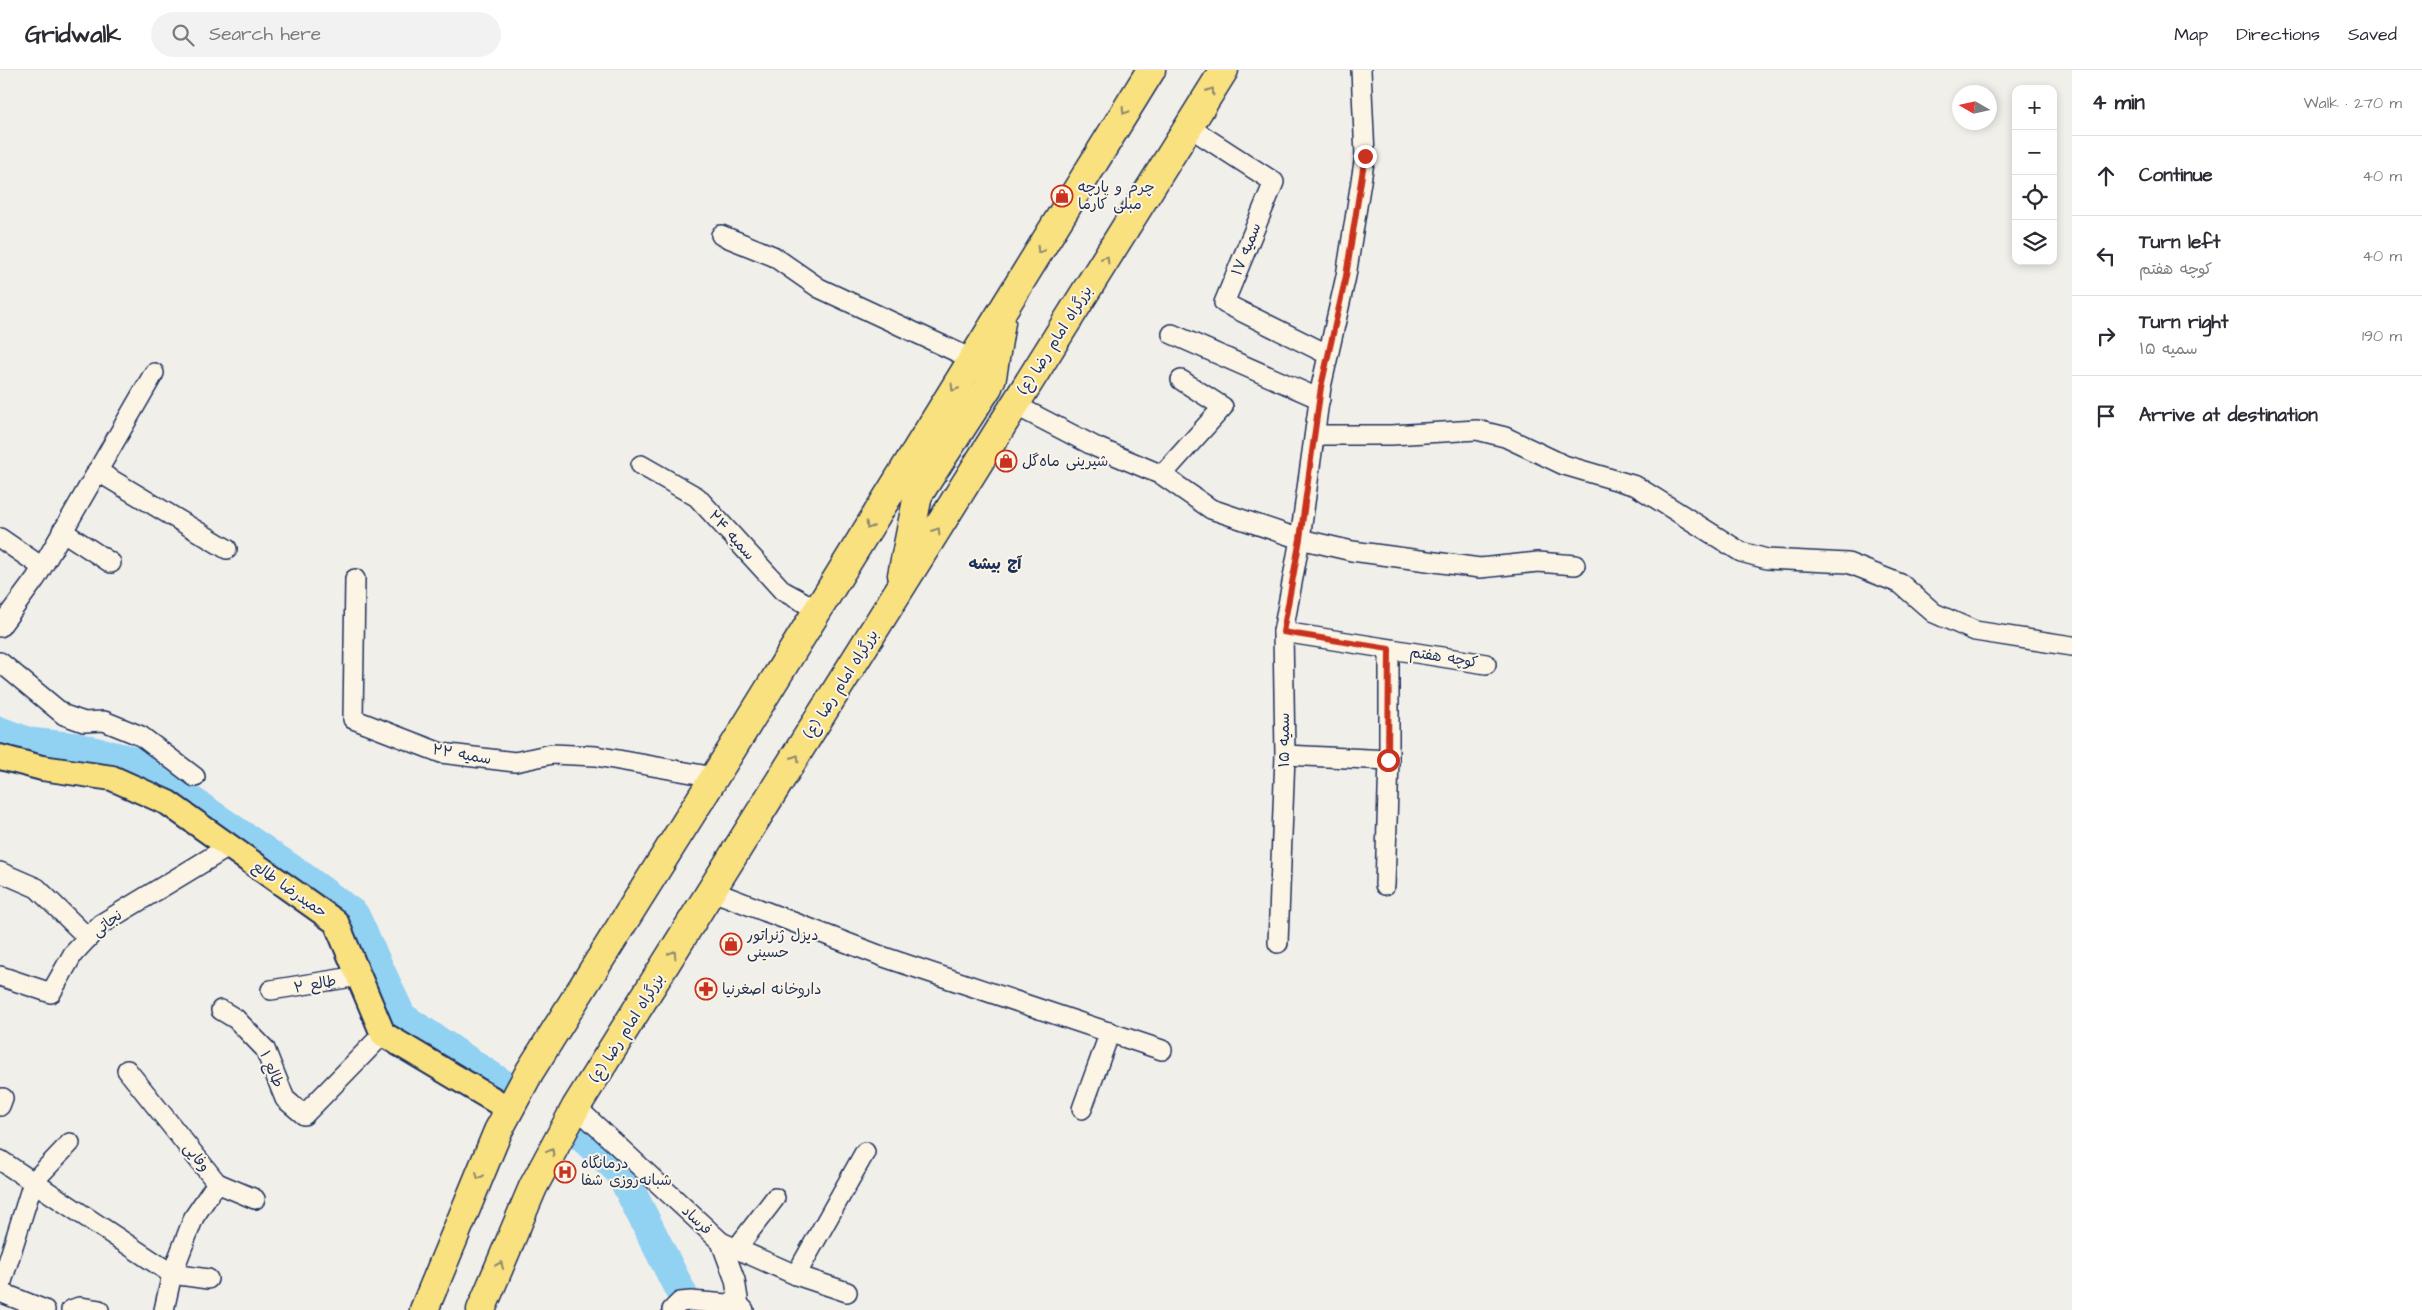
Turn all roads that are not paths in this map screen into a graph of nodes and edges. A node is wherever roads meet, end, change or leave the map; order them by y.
1 (1150, 70) edge
2 (1224, 70) edge
3 (1361, 70) edge
4 (1189, 127) junction
5 (721, 234) dead end
6 (1004, 308) junction
7 (1172, 334) dead end
8 (1327, 354) junction
9 (972, 359) junction
10 (154, 373) dead end
11 (1181, 380) dead end
12 (1320, 399) junction
13 (1015, 405) junction
14 (1315, 435) junction
15 (939, 438) junction
16 (978, 464) junction
17 (641, 465) dead end
18 (97, 471) junction
19 (1162, 475) junction
20 (62, 531) junction
21 (0, 538) edge
22 (1300, 539) junction
23 (227, 549) dead end
24 (111, 562) dead end
25 (1575, 565) dead end
26 (42, 568) junction
27 (355, 579) dead end
28 (899, 592) junction
29 (818, 610) junction
30 (0, 627) edge
31 (1283, 632) junction
32 (2072, 646) edge
33 (1389, 649) junction
34 (0, 662) edge
35 (1486, 664) dead end
36 (1285, 755) junction
37 (0, 757) edge
38 (1388, 760) junction
39 (195, 777) dead end
40 (714, 777) junction
41 (230, 846) junction
42 (0, 872) edge
43 (1385, 885) dead end
44 (712, 891) junction
45 (88, 938) junction
46 (1278, 943) dead end
47 (0, 976) edge
48 (359, 976) junction
49 (271, 990) dead end
50 (221, 1010) dead end
51 (1110, 1032) junction
52 (383, 1034) junction
53 (1162, 1050) dead end
54 (127, 1070) dead end
55 (576, 1107) junction
56 (509, 1109) junction
57 (1082, 1109) dead end
58 (70, 1143) dead end
59 (865, 1152) dead end
60 (0, 1160) edge
61 (33, 1182) junction
62 (217, 1183) junction
63 (775, 1198) dead end
64 (255, 1199) dead end
65 (729, 1246) junction
66 (172, 1274) junction
67 (796, 1276) junction
68 (208, 1279) dead end
69 (0, 1288) edge
70 (0, 1292) edge
71 (847, 1292) dead end
72 (681, 1305) edge
73 (742, 1308) edge
74 (46, 1310) edge
75 (71, 1310) edge
76 (99, 1310) edge
77 (164, 1310) edge
78 (424, 1310) edge
79 (481, 1310) edge

1 -> 6 highway
4 -> 2 highway, بزرگراه امام رضا (ع)
3 - 8 street, سمیه ۱۵
4 - 8 street, سمیه ۱۷
13 -> 4 highway, بزرگراه امام رضا (ع)
5 - 9 street
6 - 9 highway
6 - 15 highway
7 - 12 street
8 - 12 street, سمیه ۱۵
9 -> 15 highway
10 - 18 street
11 - 19 street
12 - 14 street, سمیه ۱۵
13 - 16 highway, بزرگراه امام رضا (ع)
13 - 19 street
14 - 22 street, سمیه ۱۵
14 - 32 street
15 - 16 highway
15 - 28 highway
15 -> 29 highway
28 -> 16 highway, بزرگراه امام رضا (ع)
17 - 29 street, سمیه ۲۴
18 - 20 street
18 - 23 street
19 - 22 street
20 - 24 street
20 - 26 street
21 - 26 street
22 - 25 street
22 - 31 street, سمیه ۱۵
26 - 30 street
27 - 40 street, سمیه ۲۲
44 -> 28 highway, بزرگراه امام رضا (ع)
29 - 40 highway
31 - 33 street, کوچه هفتم
31 - 36 street, سمیه ۱۵
33 - 35 street, کوچه هفتم
33 - 38 street
34 - 39 street
36 - 38 street
36 - 46 street, سمیه ۱۵
37 - 41 main road, حمیدرضا طالع
38 - 43 street
40 - 56 highway
41 - 45 street, نجاتی
41 - 48 main road, حمیدرضا طالع
42 - 45 street
44 - 51 street
55 -> 44 highway, بزرگراه امام رضا (ع)
45 - 47 street, نجاتی
48 - 49 street, طالع ۲
48 - 52 main road, حمیدرضا طالع
50 - 52 street, طالع ۱
51 - 53 street
51 - 57 street
52 - 56 main road
54 - 62 street, وفایی
55 - 65 street, فرساد
79 -> 55 highway, بزرگراه امام رضا (ع)
56 -> 78 highway
58 - 61 street
59 - 67 street
60 - 61 street
61 - 66 street
61 - 69 street
62 - 64 street
62 - 66 street, وفایی
63 - 65 street
65 - 67 street
65 - 73 street, فرساد
66 - 68 street
66 - 77 street, وفایی
67 - 71 street
70 - 74 street
72 - 73 street
75 - 76 street

